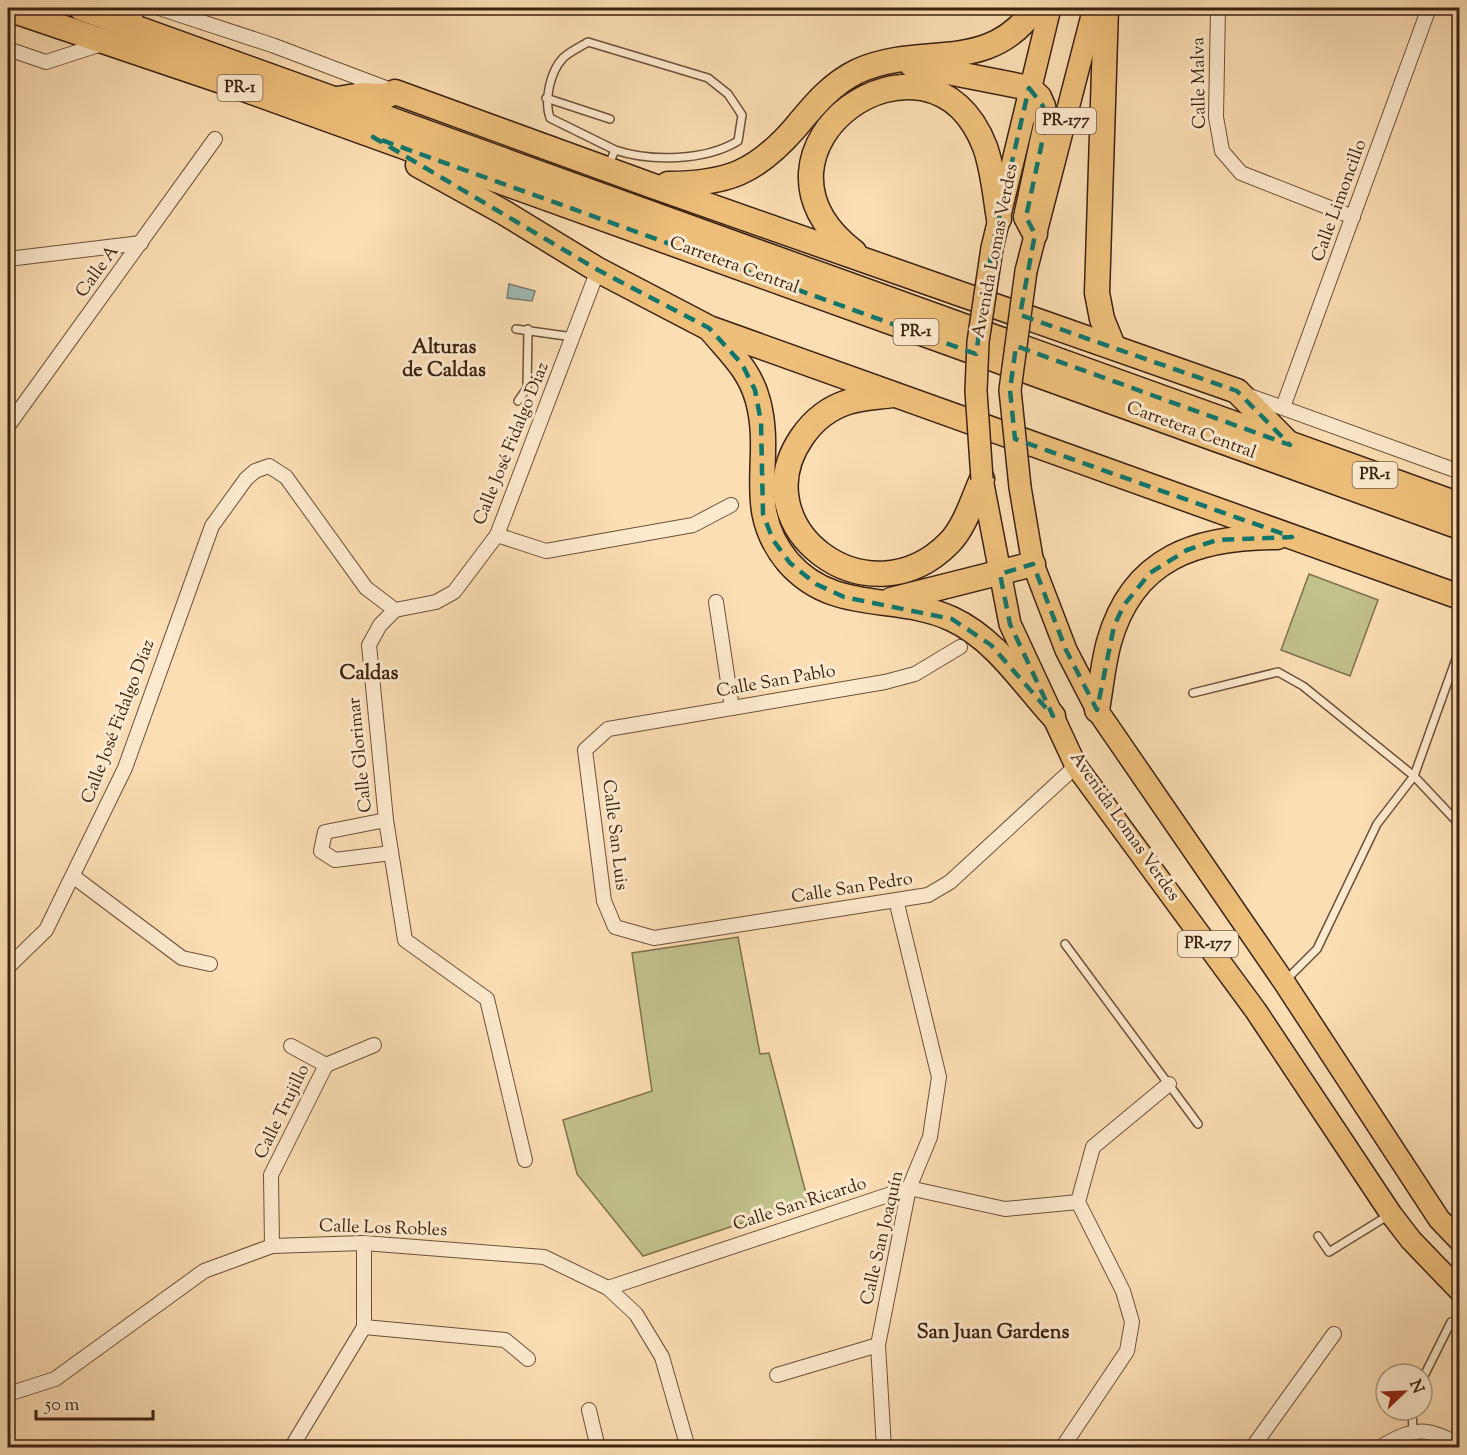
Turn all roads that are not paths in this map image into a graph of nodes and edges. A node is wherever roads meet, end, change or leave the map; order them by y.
1 (81, 8) edge
2 (159, 8) edge
3 (1035, 8) edge
4 (1050, 8) edge
5 (1094, 8) edge
6 (1106, 8) edge
7 (1218, 8) edge
8 (1429, 8) edge
9 (8, 9) edge
10 (138, 17) edge
11 (106, 43) junction
12 (8, 49) edge
13 (889, 62) junction
14 (1029, 88) junction
15 (395, 92) junction
16 (546, 98) junction
17 (332, 99) junction
18 (610, 119) dead end
19 (373, 137) junction
20 (215, 139) dead end
21 (611, 160) junction
22 (653, 186) junction
23 (1353, 217) junction
24 (999, 219) junction
25 (1035, 234) junction
26 (141, 243) junction
27 (8, 259) edge
28 (863, 259) junction
29 (598, 270) junction
30 (709, 328) junction
31 (516, 329) dead end
32 (528, 329) junction
33 (573, 337) junction
34 (1113, 346) junction
35 (1237, 391) junction
36 (899, 394) junction
37 (518, 401) dead end
38 (1283, 406) junction
39 (8, 426) edge
40 (1290, 445) junction
41 (1460, 472) edge
42 (982, 479) junction
43 (731, 505) dead end
44 (1460, 505) edge
45 (1460, 527) edge
46 (497, 535) junction
47 (1292, 537) junction
48 (1033, 564) junction
49 (1000, 574) junction
50 (1460, 597) edge
51 (716, 602) dead end
52 (880, 604) junction
53 (395, 610) junction
54 (960, 647) dead end
55 (1460, 648) edge
56 (1193, 693) dead end
57 (732, 708) junction
58 (1097, 710) junction
59 (1053, 716) junction
60 (595, 741) joint
61 (1076, 766) junction
62 (1414, 776) junction
63 (386, 820) junction
64 (1460, 825) edge
65 (391, 853) junction
66 (74, 877) junction
67 (896, 900) junction
68 (624, 930) joint
69 (1065, 945) dead end
70 (210, 964) dead end
71 (8, 967) edge
72 (1284, 982) junction
73 (374, 1045) dead end
74 (291, 1046) dead end
75 (326, 1065) junction
76 (1169, 1084) junction
77 (1198, 1124) dead end
78 (525, 1160) dead end
79 (909, 1188) junction
80 (1078, 1202) junction
81 (1391, 1214) junction
82 (1318, 1236) dead end
83 (1460, 1241) edge
84 (364, 1243) junction
85 (272, 1246) junction
86 (608, 1288) junction
87 (1460, 1291) edge
88 (1451, 1322) dead end
89 (363, 1327) junction
90 (1334, 1334) dead end
91 (878, 1345) junction
92 (528, 1359) dead end
93 (1431, 1362) edge
94 (777, 1375) dead end
95 (8, 1394) edge
96 (589, 1410) dead end
97 (1413, 1422) edge
98 (1413, 1431) junction
99 (1460, 1446) edge
100 (291, 1448) edge
101 (598, 1448) edge
102 (688, 1448) edge
103 (884, 1448) edge
104 (1062, 1448) edge
105 (1252, 1448) edge
106 (1379, 1448) edge

1 - 10 highway, Carretera Central / PR-1
2 - 15 street
3 - 13 highway
4 - 14 main road, Avenida Lomas Verdes / PR-177
5 - 25 main road, Avenida Lomas Verdes / PR-177
6 - 34 highway
7 - 23 street, Calle Malva
8 - 23 street, Calle Limoncillo
9 - 11 highway, Carretera Central / PR-1
10 - 17 highway, Carretera Central / PR-1
11 - 12 street
11 - 19 highway, Carretera Central / PR-1
13 - 14 highway
13 - 22 highway
14 - 24 main road, Avenida Lomas Verdes / PR-177
14 - 25 highway
15 - 17 highway
15 - 21 highway
16 - 18 lane
16 - 21 lane
16 - 21 lane
17 - 40 highway, Carretera Central / PR-1
19 - 29 highway
19 - 45 highway, Carretera Central / PR-1
20 - 26 street, Calle A
21 - 22 highway
22 - 28 highway
23 - 38 street, Calle Limoncillo
24 - 28 highway
24 - 42 main road, Avenida Lomas Verdes / PR-177, bridge
25 - 48 main road, Avenida Lomas Verdes / PR-177, bridge
26 - 27 street
26 - 39 street, Calle A
28 - 34 highway
29 - 30 highway
29 - 33 street, Calle José Fidalgo Diaz
30 - 36 highway
30 - 52 highway
31 - 32 lane
32 - 33 lane
32 - 37 lane
33 - 46 street, Calle José Fidalgo Diaz
34 - 35 highway
35 - 38 street
35 - 40 highway
36 - 42 highway
36 - 47 highway
38 - 41 street
40 - 44 highway, Carretera Central / PR-1
42 - 49 main road, Avenida Lomas Verdes / PR-177
43 - 46 street
46 - 53 street, Calle José Fidalgo Diaz
47 - 50 highway
47 - 58 highway
48 - 49 highway
48 - 58 main road, Avenida Lomas Verdes / PR-177
49 - 52 highway
49 - 59 main road, Avenida Lomas Verdes / PR-177
51 - 57 street
52 - 59 highway
53 - 63 street, Calle Glorimar
53 - 66 street, Calle José Fidalgo Díaz
54 - 57 street, Calle San Pablo
55 - 62 lane
56 - 62 lane
57 - 60 street, Calle San Pablo
58 - 72 main road, Avenida Lomas Verdes / PR-177
59 - 61 main road, Avenida Lomas Verdes / PR-177
60 - 68 street, Calle San Luis
61 - 67 street, Calle San Pedro
61 - 81 main road, Avenida Lomas Verdes / PR-177
62 - 64 lane
62 - 72 lane
63 - 65 street, Calle Glorimar
63 - 65 street
65 - 78 street, Calle Glorimar
66 - 70 street
66 - 71 street, Calle José Fidalgo Díaz
67 - 68 street, Calle San Pedro
67 - 79 street, Calle San Joaquín
69 - 76 lane
72 - 83 main road, Avenida Lomas Verdes / PR-177
73 - 75 street
74 - 75 street
75 - 85 street, Calle Trujillo
76 - 77 lane
76 - 80 street
79 - 80 street
79 - 86 street, Calle San Ricardo
79 - 91 street, Calle San Joaquín
80 - 104 street
81 - 82 lane
81 - 87 main road, Avenida Lomas Verdes / PR-177
84 - 85 street, Calle Los Robles
84 - 86 street, Calle Los Robles
84 - 89 street
85 - 95 street, Calle Los Robles
86 - 102 street, Calle Los Robles
88 - 93 lane
89 - 92 street
89 - 100 street
90 - 105 street
91 - 94 street
91 - 103 street, Calle San Joaquín
96 - 101 street
97 - 98 lane
98 - 99 street
98 - 106 street

